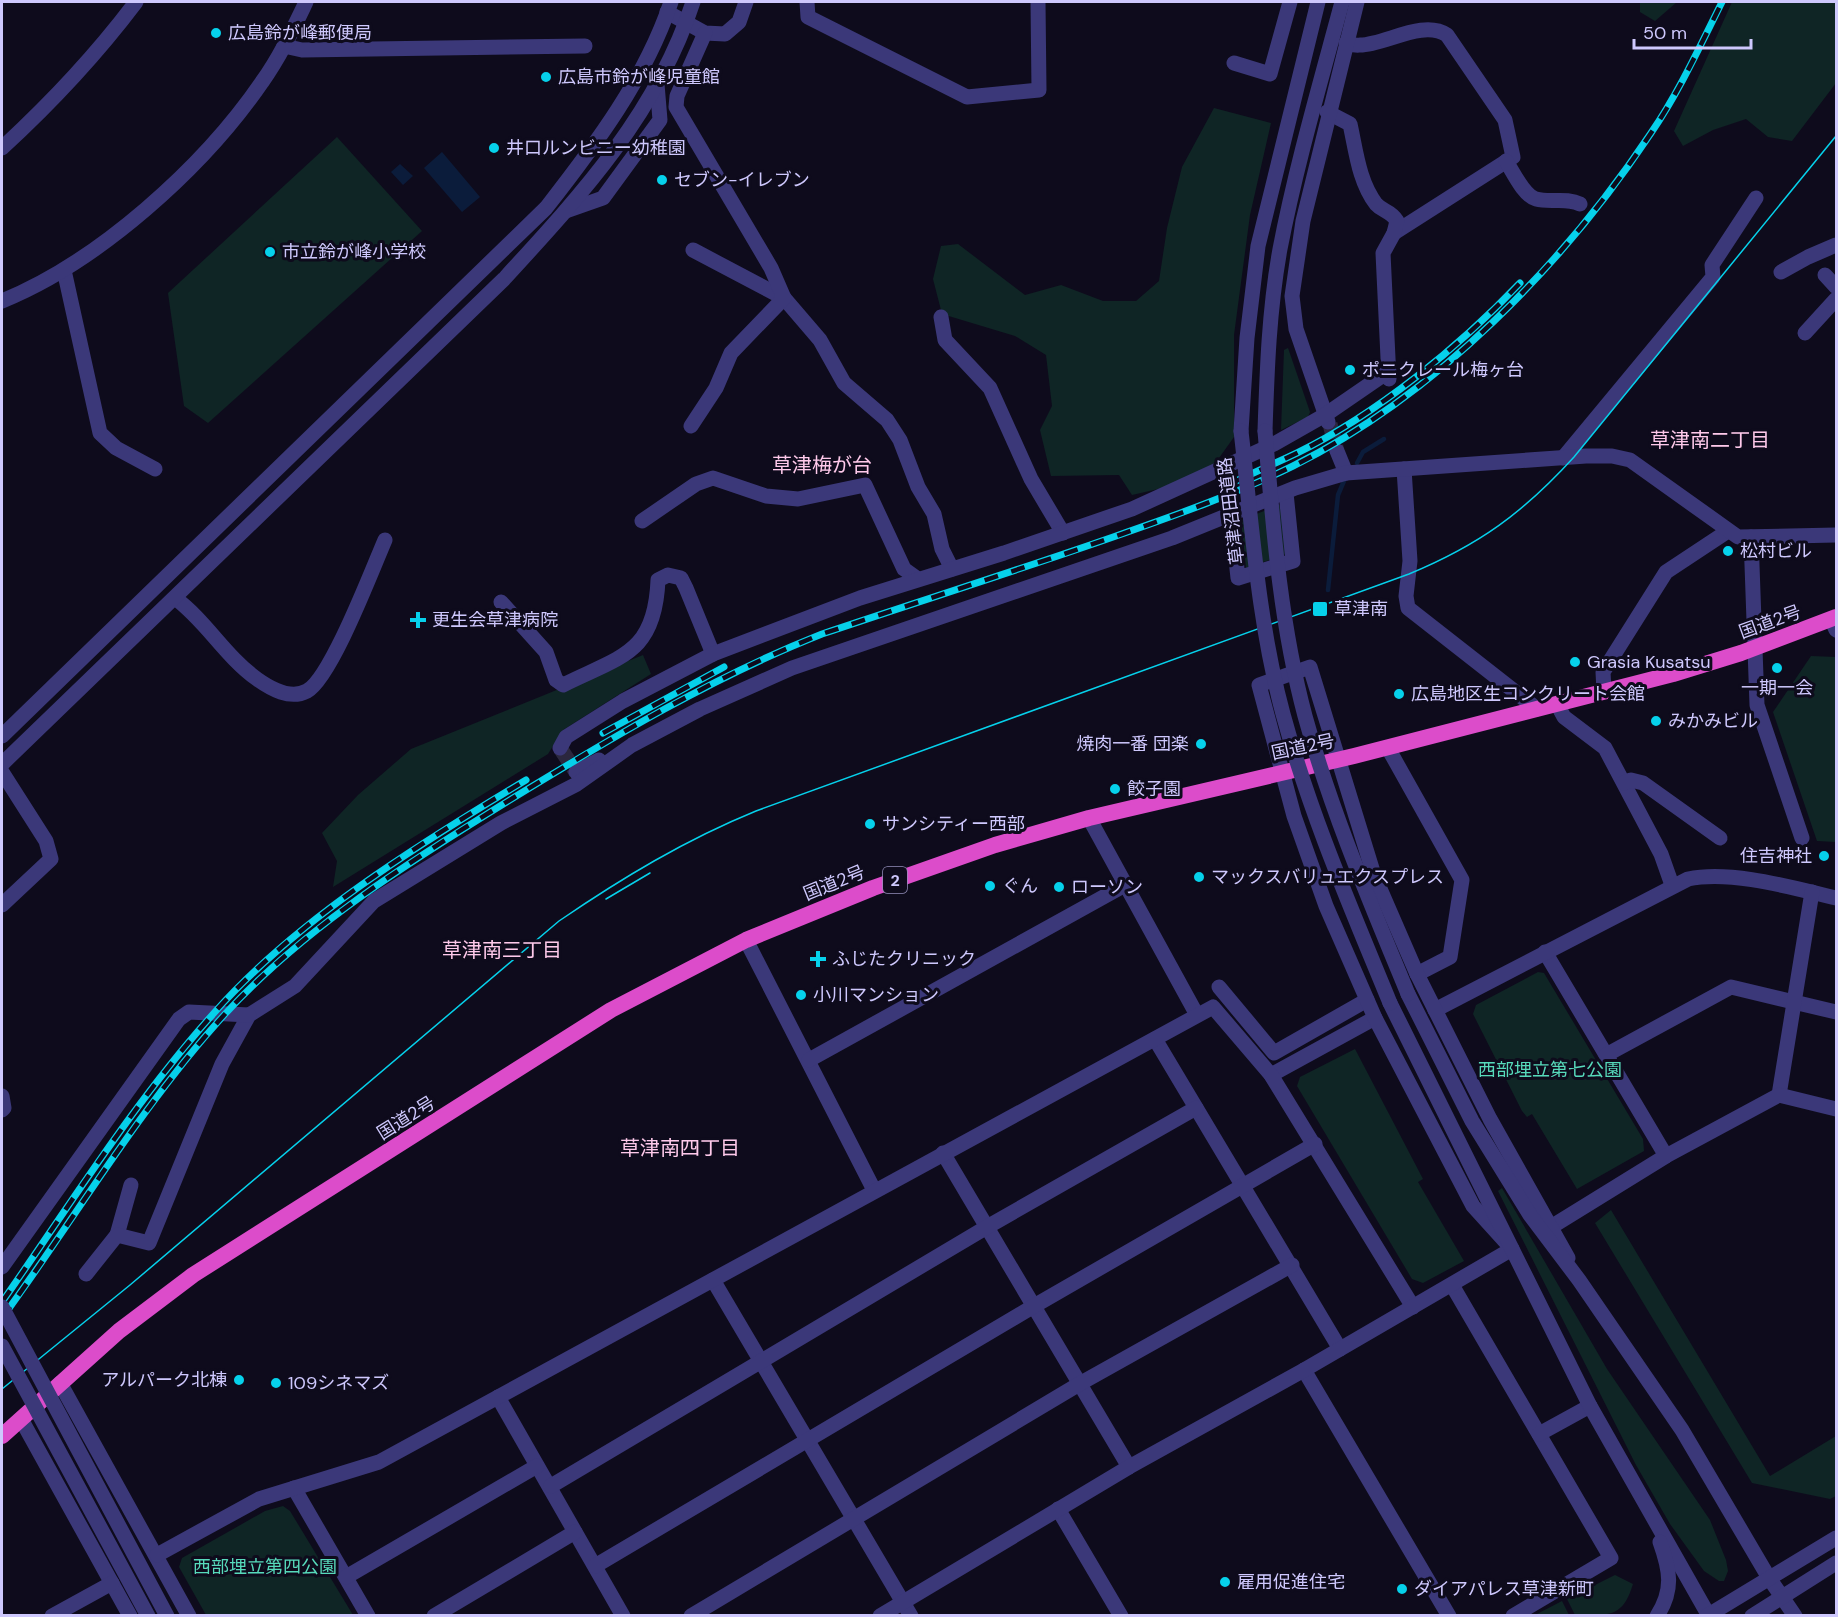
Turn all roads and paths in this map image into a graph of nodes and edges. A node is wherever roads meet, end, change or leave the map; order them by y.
1 (136, 2) edge
2 (306, 2) edge
3 (693, 2) edge
4 (746, 2) edge
5 (807, 2) edge
6 (1038, 2) edge
7 (1290, 2) edge
8 (1318, 2) edge
9 (1341, 2) edge
10 (1356, 2) edge
11 (669, 7) edge
12 (686, 22) junction
13 (705, 33) junction
14 (1346, 43) junction
15 (284, 46) junction
16 (585, 46) dead end
17 (1234, 63) dead end
18 (657, 84) junction
19 (1328, 112) junction
20 (2, 148) edge
21 (1506, 161) junction
22 (1756, 198) dead end
23 (1580, 204) dead end
24 (566, 211) junction
25 (1394, 233) junction
26 (1836, 245) edge
27 (693, 250) dead end
28 (64, 270) junction
29 (1781, 272) dead end
30 (1824, 275) dead end
31 (1836, 287) edge
32 (784, 298) junction
33 (1836, 299) edge
34 (2, 301) edge
35 (941, 317) dead end
36 (1806, 333) dead end
37 (1327, 420) junction
38 (691, 426) dead end
39 (1337, 451) tunnel mouth
40 (1563, 458) junction
41 (155, 468) dead end
42 (1404, 469) junction
43 (1346, 473) junction
44 (1286, 493) junction
45 (1231, 514) junction
46 (642, 521) dead end
47 (1728, 531) junction
48 (1063, 533) junction
49 (1836, 536) edge
50 (1751, 537) junction
51 (385, 540) dead end
52 (952, 569) junction
53 (918, 579) junction
54 (175, 598) junction
55 (501, 602) dead end
56 (1835, 622) edge
57 (1755, 648) junction
58 (713, 654) junction
59 (1604, 691) junction
60 (1557, 704) junction
61 (1537, 709) junction
62 (2, 736) edge
63 (560, 748) dead end
64 (1388, 748) junction
65 (621, 752) junction
66 (1337, 760) junction
67 (2, 764) edge
68 (2, 772) edge
69 (576, 772) dead end
70 (1280, 772) junction
71 (1624, 783) junction
72 (1089, 818) junction
73 (1720, 838) dead end
74 (1802, 838) dead end
75 (1125, 885) junction
76 (1672, 885) junction
77 (1812, 892) junction
78 (1836, 898) edge
79 (2, 905) edge
80 (746, 940) junction
81 (1545, 952) junction
82 (1417, 974) junction
83 (1219, 987) dead end
84 (1367, 1000) junction
85 (1795, 1000) junction
86 (1435, 1010) junction
87 (1836, 1012) edge
88 (1197, 1015) junction
89 (249, 1016) junction
90 (1375, 1018) junction
91 (1155, 1039) junction
92 (1606, 1055) junction
93 (808, 1060) junction
94 (1271, 1075) junction
95 (1779, 1095) junction
96 (2, 1096) edge
97 (1196, 1108) junction
98 (1836, 1109) edge
99 (2, 1110) edge
100 (1315, 1144) junction
101 (944, 1153) junction
102 (1665, 1156) junction
103 (131, 1185) dead end
104 (1243, 1187) junction
105 (874, 1190) junction
106 (987, 1227) junction
107 (1551, 1227) junction
108 (117, 1235) junction
109 (1512, 1249) junction
110 (1292, 1265) junction
111 (2, 1267) edge
112 (86, 1274) dead end
113 (713, 1280) junction
114 (1579, 1280) junction
115 (1452, 1285) junction
116 (1034, 1306) junction
117 (2, 1307) edge
118 (1413, 1307) junction
119 (2, 1346) edge
120 (1340, 1349) junction
121 (763, 1360) junction
122 (1304, 1370) junction
123 (60, 1383) junction
124 (1081, 1383) junction
125 (498, 1397) junction
126 (1590, 1406) junction
127 (21, 1419) junction
128 (1539, 1434) junction
129 (2, 1436) edge
130 (809, 1438) junction
131 (537, 1466) junction
132 (1129, 1467) junction
133 (551, 1486) junction
134 (294, 1488) junction
135 (1645, 1500) junction
136 (1058, 1509) junction
137 (855, 1517) junction
138 (575, 1532) junction
139 (1836, 1538) edge
140 (157, 1556) junction
141 (1836, 1563) edge
142 (595, 1566) junction
143 (345, 1577) junction
144 (1769, 1578) junction
145 (112, 1583) junction
146 (1782, 1597) junction
147 (907, 1609) edge
148 (619, 1614) edge
149 (1708, 1615) edge
150 (52, 1616) edge
151 (130, 1616) edge
152 (148, 1616) edge
153 (167, 1616) edge
154 (189, 1616) edge
155 (368, 1616) edge
156 (434, 1616) edge
157 (691, 1616) edge
158 (880, 1616) edge
159 (1121, 1616) edge
160 (1449, 1616) edge
161 (1513, 1616) edge
162 (1657, 1616) edge
163 (1752, 1616) edge
164 (1795, 1616) edge

1 - 20 street
2 - 15 street
3 - 12 street
4 - 13 street
5 - 6 street
7 - 17 street
8 - 109 street, 草津沼田道路, bridge
9 - 114 street, bridge
10 - 14 street
11 - 12 street
11 - 62 street
12 - 13 street
12 - 18 street
13 - 32 street
14 - 19 street
14 - 21 street
15 - 16 street
15 - 28 street
18 - 24 street
18 - 24 street
19 - 25 street
19 - 37 street
21 - 23 street
21 - 25 street
22 - 40 street
24 - 54 street
25 - 37 street
26 - 29 street
27 - 32 street
28 - 34 street
28 - 41 street
30 - 31 street
32 - 38 street
32 - 52 street
33 - 36 street
35 - 48 street
37 - 48 street
39 - 43 street
40 - 42 street
40 - 47 street
42 - 43 street
42 - 61 street
43 - 44 street
44 - 45 street
44 - 45 street
45 - 65 street
46 - 53 street
47 - 50 street
47 - 59 street
48 - 52 street
49 - 50 street
50 - 57 street
51 - 54 street
52 - 53 street
53 - 58 street
54 - 67 street
55 - 58 street
56 - 57 highway, 国道2号 / 2
57 - 59 highway, 国道2号 / 2
57 - 74 street
58 - 63 street
59 - 60 highway, 国道2号 / 2
60 - 61 highway, 国道2号 / 2
60 - 71 street
61 - 64 highway, 国道2号 / 2
64 - 66 highway, 国道2号 / 2
64 - 82 street
65 - 69 street
65 - 89 street
66 - 70 highway, 国道2号 / 2
66 - 70 street
66 - 82 street
68 - 79 street
70 - 72 highway, 国道2号 / 2
70 - 84 street
71 - 73 street
71 - 76 street
72 - 75 street
72 - 80 highway, 国道2号 / 2
75 - 88 street
75 - 93 street
76 - 77 street
76 - 81 street
77 - 78 street
77 - 85 street
80 - 93 street
80 - 123 highway, 国道2号 / 2
81 - 86 street
81 - 92 street
82 - 86 street
83 - 84 street
84 - 90 street
85 - 87 street
85 - 92 street
85 - 95 street
86 - 107 street
88 - 91 street
88 - 94 street
89 - 108 street
89 - 111 street
90 - 94 street
90 - 109 street
91 - 97 street
91 - 101 street
92 - 102 street
93 - 105 street
94 - 100 street
95 - 98 street
95 - 102 street
96 - 99 street
97 - 104 street
97 - 106 street
100 - 104 street
100 - 118 street
101 - 105 street
101 - 106 street
102 - 107 street
103 - 108 street
104 - 110 street
104 - 116 street
105 - 113 street
106 - 116 street
106 - 121 street
107 - 114 street
108 - 112 street
109 - 115 street
109 - 126 street, 草津沼田道路
110 - 120 street
110 - 124 street
113 - 121 street
113 - 125 street
114 - 144 street
115 - 118 street
115 - 128 street
116 - 124 street
116 - 130 street
117 - 153 street, bridge
118 - 120 street
119 - 152 street, bridge
120 - 122 street
121 - 130 street
121 - 133 street
122 - 132 street
122 - 160 street
123 - 127 highway, 国道2号 / 2
123 - 140 street
124 - 132 street
124 - 137 street
125 - 131 street
125 - 134 street
126 - 128 street
126 - 135 street, 草津沼田道路
127 - 129 highway, 国道2号 / 2
127 - 145 street
128 - 161 street
130 - 137 street
130 - 142 street
131 - 133 street
131 - 143 street
132 - 136 street
133 - 138 street
134 - 140 street
134 - 143 street
135 - 149 street
135 - 162 street
136 - 147 street
136 - 159 street
137 - 147 street
137 - 157 street
138 - 142 street
138 - 156 street
139 - 144 street
140 - 154 street
141 - 146 street
142 - 148 street
143 - 155 street
144 - 146 street
144 - 149 street
145 - 150 street
145 - 151 street
146 - 163 street
146 - 164 street
147 - 158 street

